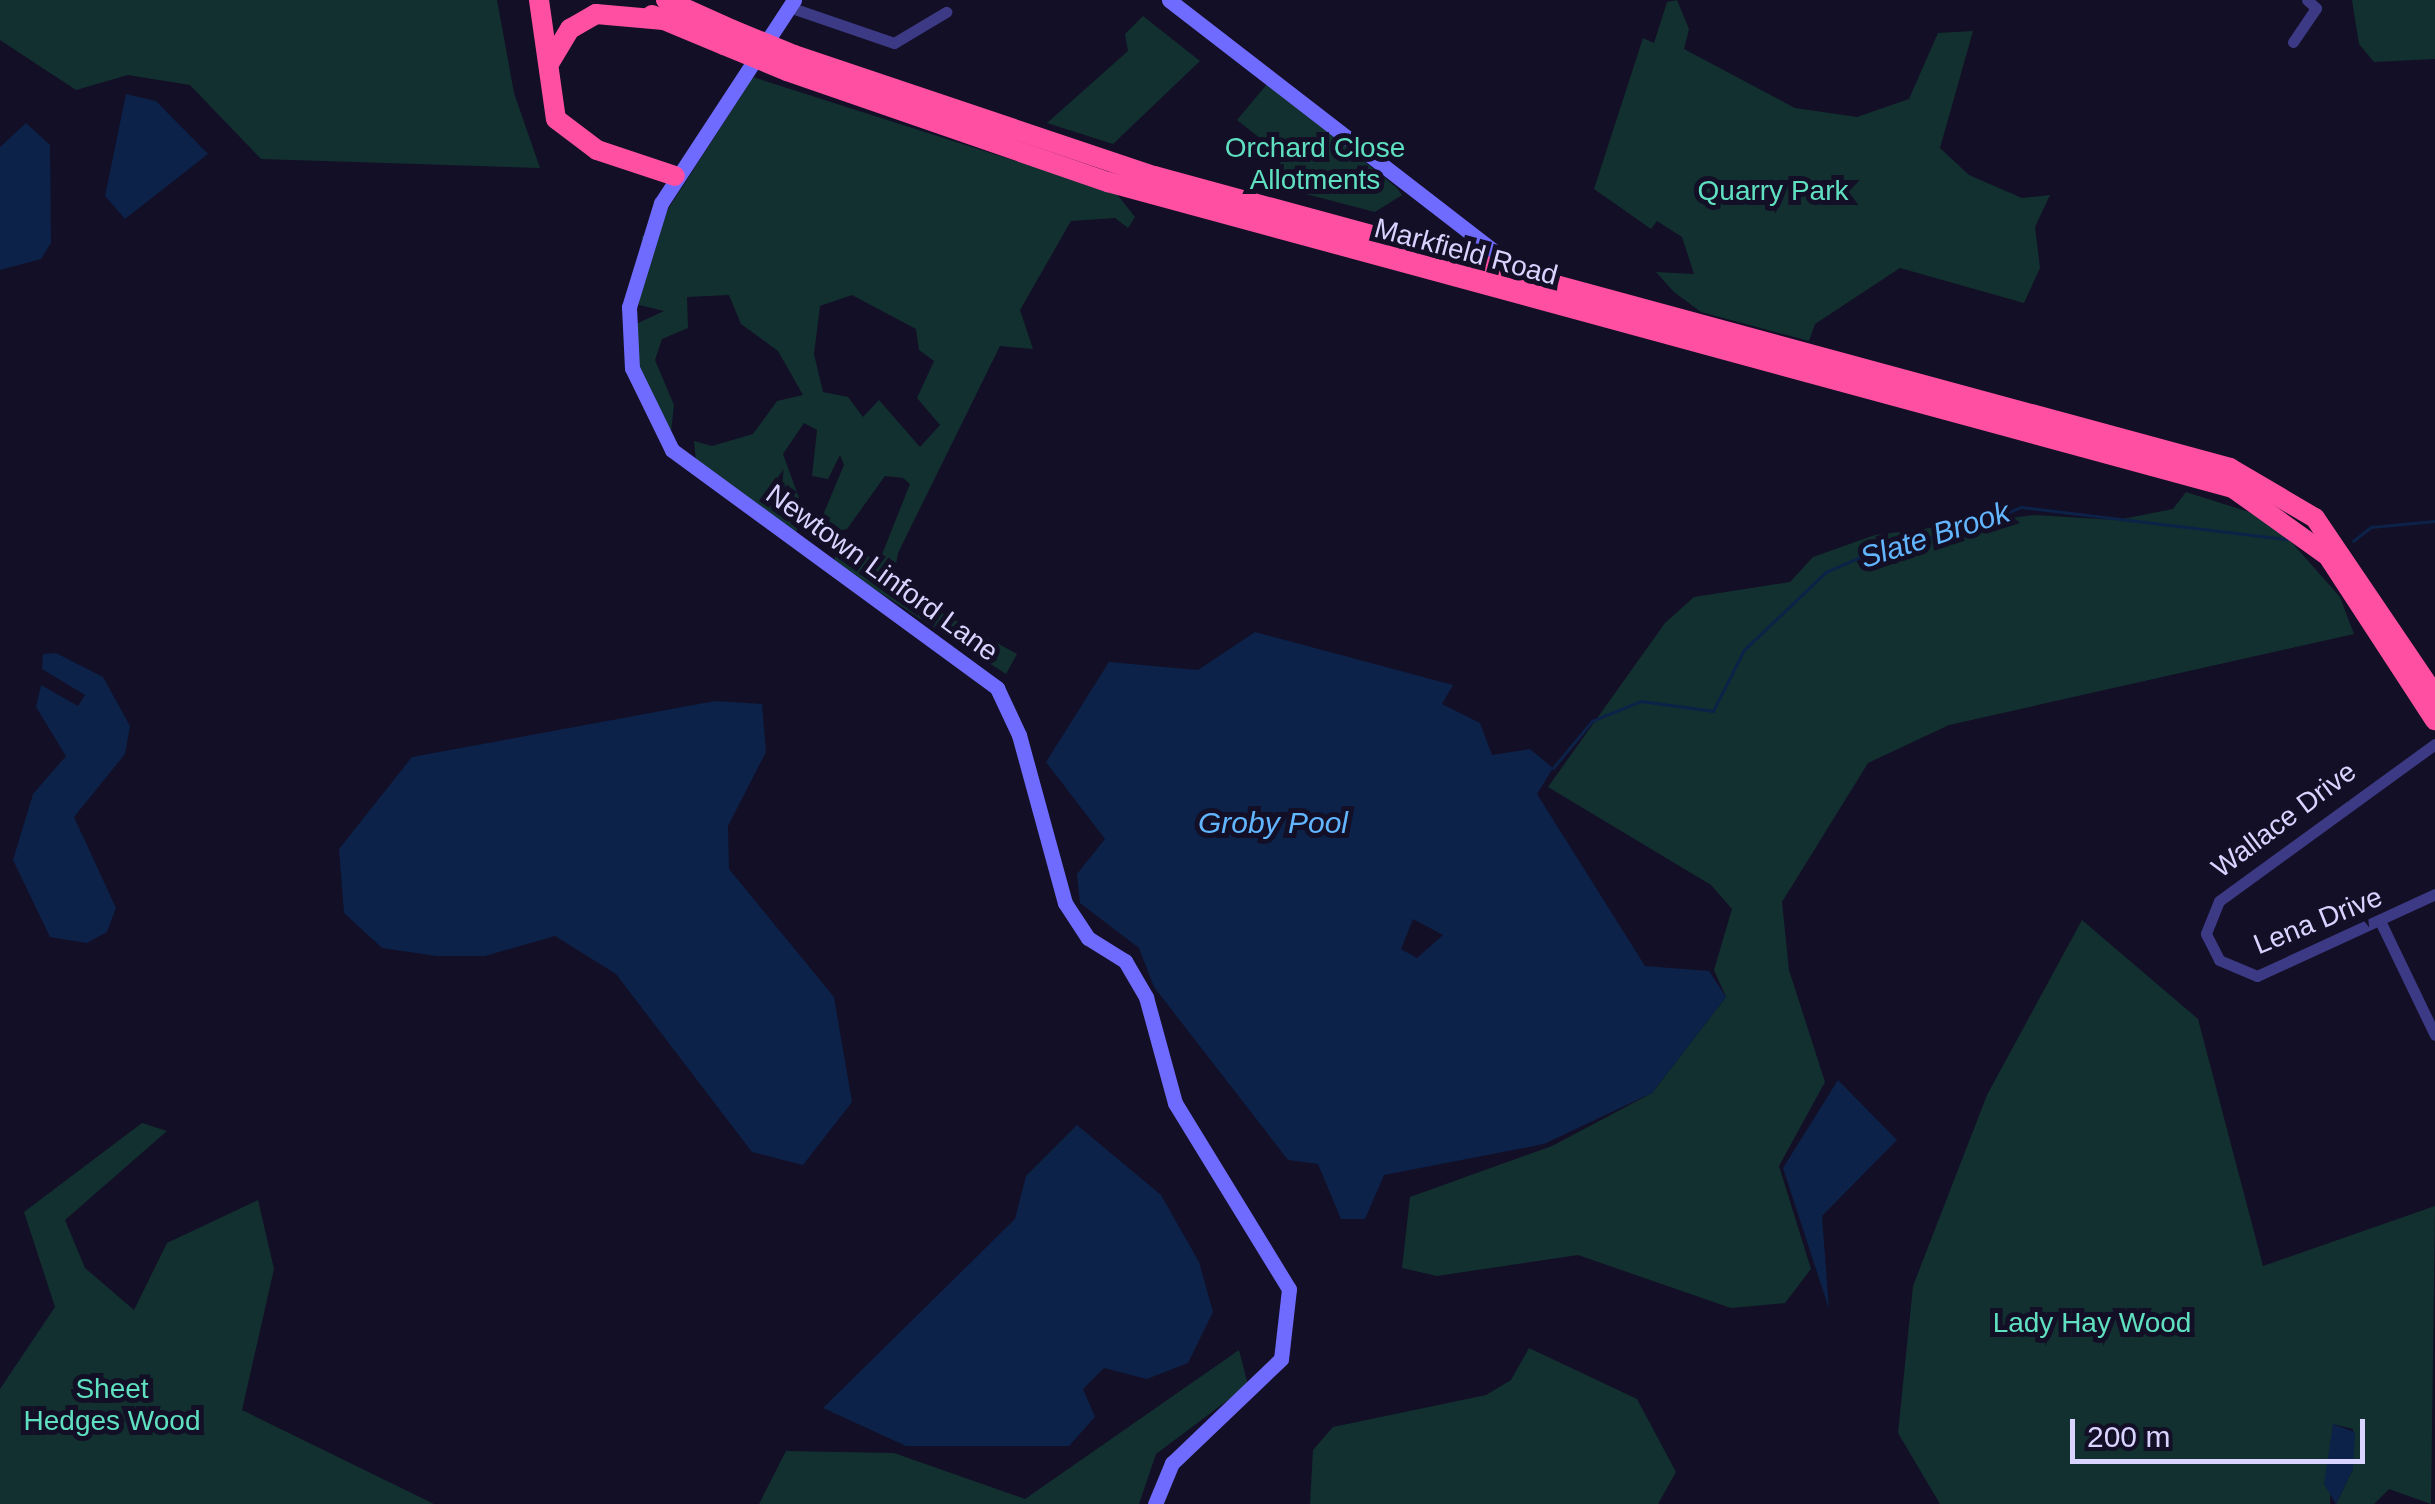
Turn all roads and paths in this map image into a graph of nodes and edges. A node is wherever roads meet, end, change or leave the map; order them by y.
1 (540, 0) edge
2 (617, 0) edge
3 (1169, 0) edge
4 (2307, 0) edge
5 (792, 4) edge
6 (665, 10) edge
7 (942, 19) dead end
8 (2293, 42) dead end
9 (791, 63) junction
10 (549, 64) junction
11 (674, 176) junction
12 (1498, 254) joint
13 (1590, 296) junction
14 (2435, 695) edge
15 (2435, 720) edge
16 (2435, 744) edge
17 (2435, 894) edge
18 (2381, 923) junction
19 (2219, 960) joint
20 (2430, 1009) edge
21 (2435, 1035) edge
22 (1155, 1503) edge

1 - 10 highway
2 - 6 highway, Markfield Road
3 - 12 street, Markfield Road
4 - 8 street
5 - 7 street
5 - 11 street, Newtown Linford Lane
6 - 9 highway, Markfield Road, bridge
6 - 10 highway
9 - 13 highway, Markfield Road
9 - 15 highway, Markfield Road
10 - 11 highway
11 - 22 street, Newtown Linford Lane
12 - 13 highway
13 - 14 highway, Markfield Road
16 - 19 street, Wallace Drive
17 - 18 street, Lena Drive
18 - 19 street, Lena Drive
18 - 20 street
20 - 21 street

